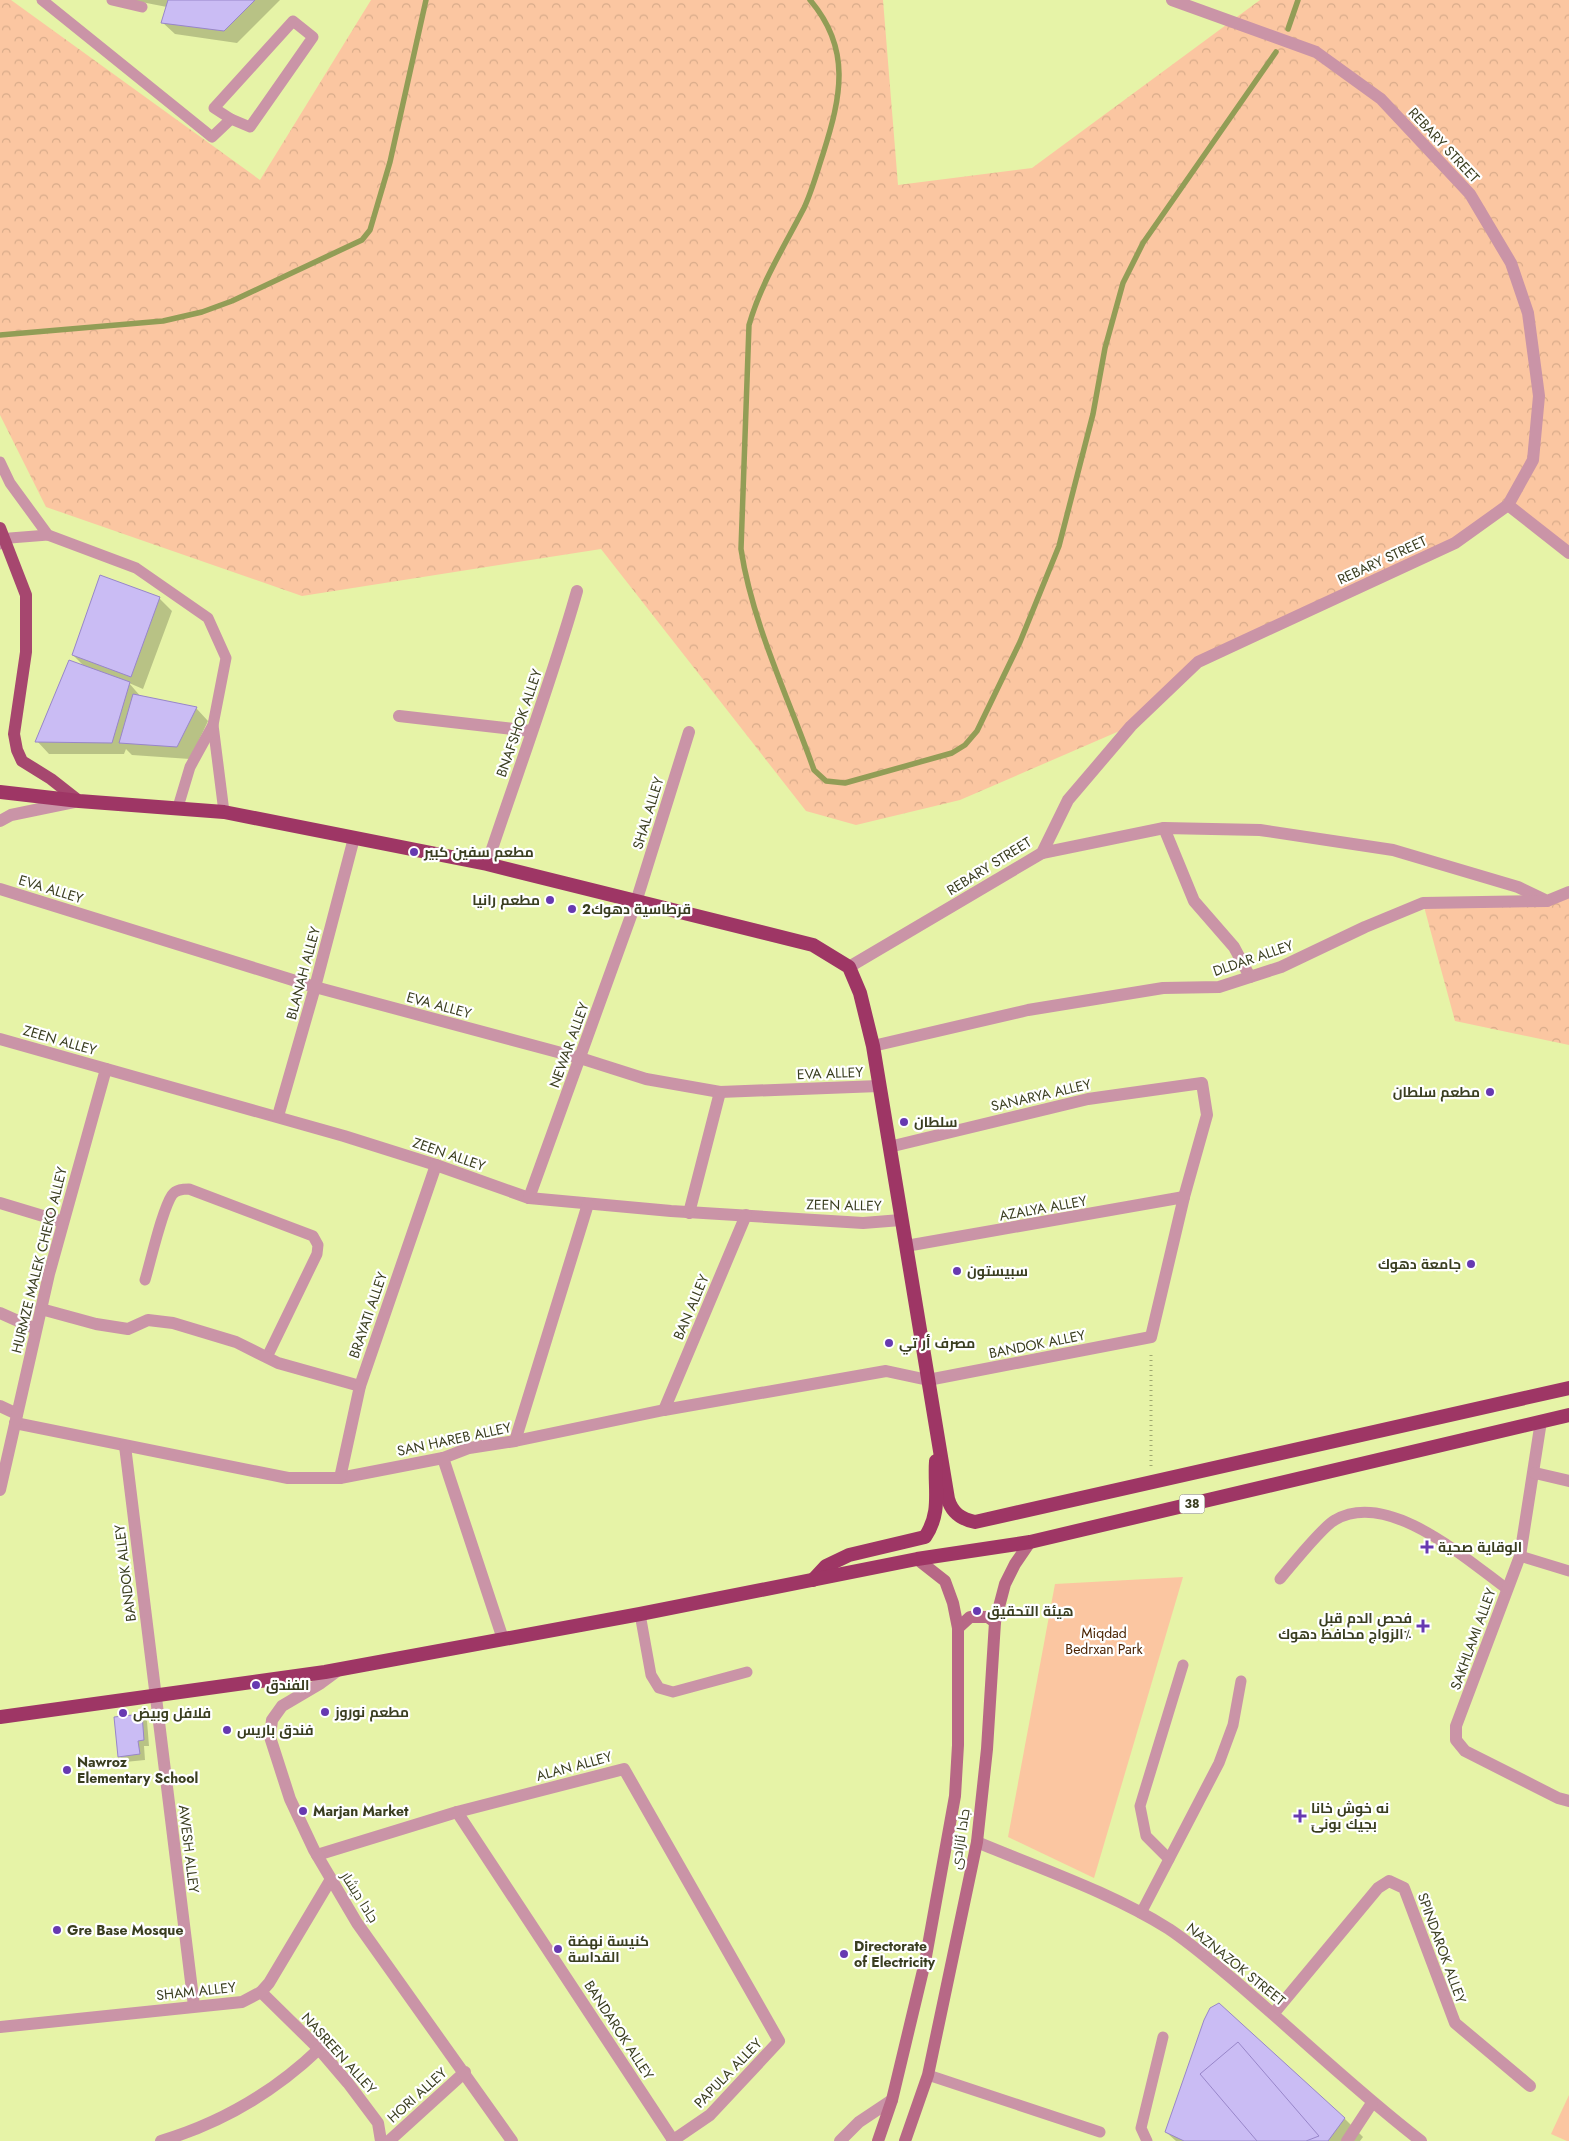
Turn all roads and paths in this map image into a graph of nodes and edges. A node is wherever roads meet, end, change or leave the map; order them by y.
1 (42, 0) edge
2 (112, 0) edge
3 (1172, 0) edge
4 (142, 7) dead end
5 (231, 120) junction
6 (0, 462) edge
7 (1508, 505) junction
8 (0, 528) edge
9 (48, 535) junction
10 (0, 544) edge
11 (1569, 553) edge
12 (577, 591) dead end
13 (400, 716) dead end
14 (213, 725) junction
15 (531, 731) junction
16 (689, 732) dead end
17 (0, 792) edge
18 (79, 801) junction
19 (178, 807) junction
20 (224, 812) junction
21 (0, 821) edge
22 (1164, 828) junction
23 (354, 838) junction
24 (1042, 853) junction
25 (487, 864) junction
26 (0, 889) edge
27 (1569, 892) edge
28 (1547, 901) junction
29 (636, 902) junction
30 (849, 966) junction
31 (1250, 977) junction
32 (315, 987) junction
33 (0, 1039) edge
34 (873, 1046) junction
35 (580, 1058) junction
36 (106, 1068) junction
37 (879, 1086) junction
38 (720, 1092) junction
39 (278, 1116) junction
40 (889, 1147) junction
41 (436, 1165) junction
42 (1184, 1197) junction
43 (529, 1198) junction
44 (0, 1203) edge
45 (588, 1204) junction
46 (689, 1212) junction
47 (746, 1216) junction
48 (901, 1220) junction
49 (63, 1222) junction
50 (906, 1246) junction
51 (145, 1280) dead end
52 (41, 1309) junction
53 (0, 1313) edge
54 (36, 1329) junction
55 (1152, 1337) junction
56 (267, 1357) junction
57 (928, 1380) junction
58 (360, 1386) junction
59 (1569, 1388) edge
60 (0, 1406) edge
61 (664, 1410) junction
62 (1569, 1415) edge
63 (16, 1419) junction
64 (1541, 1421) junction
65 (938, 1439) junction
66 (515, 1441) junction
67 (125, 1446) junction
68 (443, 1458) junction
69 (1535, 1473) junction
70 (340, 1478) junction
71 (1569, 1481) edge
72 (1150, 1482) junction
73 (0, 1490) edge
74 (1030, 1542) junction
75 (1520, 1556) junction
76 (918, 1559) junction
77 (1569, 1571) edge
78 (1280, 1579) dead end
79 (812, 1580) junction
80 (1507, 1589) junction
81 (640, 1614) junction
82 (995, 1622) junction
83 (958, 1628) junction
84 (503, 1639) junction
85 (1183, 1665) dead end
86 (340, 1669) junction
87 (748, 1672) dead end
88 (1241, 1680) dead end
89 (154, 1696) junction
90 (0, 1716) edge
91 (1569, 1801) edge
92 (457, 1812) junction
93 (977, 1842) junction
94 (317, 1855) junction
95 (1169, 1859) junction
96 (331, 1879) junction
97 (1141, 1913) junction
98 (261, 1992) junction
99 (194, 2006) junction
100 (1274, 2013) junction
101 (0, 2027) edge
102 (1162, 2037) dead end
103 (779, 2041) joint
104 (319, 2049) junction
105 (465, 2072) junction
106 (928, 2075) junction
107 (1530, 2086) dead end
108 (892, 2100) junction
109 (1372, 2103) junction
110 (1100, 2132) dead end
111 (160, 2141) edge
112 (381, 2141) edge
113 (389, 2141) edge
114 (512, 2141) edge
115 (673, 2141) edge
116 (840, 2141) edge
117 (878, 2141) edge
118 (905, 2141) edge
119 (1147, 2141) edge
120 (1347, 2141) edge
121 (1421, 2141) edge

1 - 5 lane
2 - 4 lane
3 - 7 street, REBARY STREET
5 - 5 lane
6 - 9 lane
7 - 11 street
7 - 24 street, REBARY STREET
8 - 18 main road
9 - 10 lane
9 - 14 lane
12 - 15 street, BNAFSHOK ALLEY
13 - 15 street
14 - 19 lane
14 - 20 lane
15 - 25 street, BNAFSHOK ALLEY
16 - 29 street, SHAL ALLEY
17 - 18 highway
18 - 19 highway
18 - 21 street
19 - 20 highway
20 - 23 highway
22 - 24 street
22 - 28 street
22 - 31 street
23 - 25 highway
23 - 32 street, BLANAH ALLEY
24 - 30 street, REBARY STREET
25 - 29 highway
26 - 32 street, EVA ALLEY
27 - 28 street
28 - 31 street, DLDAR ALLEY
29 - 30 highway
29 - 35 street, NEWAR ALLEY
30 - 34 highway
31 - 34 street, DLDAR ALLEY
32 - 35 street, EVA ALLEY
32 - 39 street, BLANAH ALLEY
33 - 36 street, ZEEN ALLEY
34 - 37 highway
35 - 38 street, EVA ALLEY
35 - 43 street, NEWAR ALLEY
36 - 39 street, ZEEN ALLEY
36 - 49 street, HURMZE MALEK CHEKO ALLEY
37 - 38 street, EVA ALLEY
37 - 40 highway
38 - 46 street
39 - 41 street, ZEEN ALLEY
40 - 42 street, SANARYA ALLEY
40 - 48 highway
41 - 43 street, ZEEN ALLEY
41 - 58 street, BRAYATI ALLEY
42 - 50 street, AZALYA ALLEY
42 - 55 street
43 - 45 street, ZEEN ALLEY
44 - 49 street
45 - 46 street, ZEEN ALLEY
45 - 66 street
46 - 47 street, ZEEN ALLEY
47 - 48 street, ZEEN ALLEY
47 - 61 street, BAN ALLEY
48 - 50 highway
49 - 52 street, HURMZE MALEK CHEKO ALLEY
50 - 57 highway
51 - 56 lane
52 - 54 street, HURMZE MALEK CHEKO ALLEY
52 - 56 street
53 - 54 street
54 - 63 street, HURMZE MALEK CHEKO ALLEY
55 - 57 street, BANDOK ALLEY
55 - 72 path
56 - 58 street
57 - 61 street, SAN HAREB ALLEY
57 - 65 highway
58 - 70 street, BRAYATI ALLEY
59 - 72 highway, 38
60 - 63 street, SAN HAREB ALLEY
61 - 66 street, SAN HAREB ALLEY
62 - 64 highway, 38
63 - 67 street, SAN HAREB ALLEY
63 - 73 street, HURMZE MALEK CHEKO ALLEY
64 - 69 street, SAKHLAMI ALLEY
64 - 74 highway, 38
65 - 72 highway, 38
65 - 79 highway
66 - 68 street, SAN HAREB ALLEY
67 - 70 street, SAN HAREB ALLEY
67 - 89 street, BANDOK ALLEY
68 - 70 street, SAN HAREB ALLEY
68 - 84 street
69 - 71 street
69 - 75 street, SAKHLAMI ALLEY
74 - 76 highway, 38
74 - 82 main road, جادا ئازادی
75 - 77 lane
75 - 80 street, SAKHLAMI ALLEY
76 - 79 highway, 38
76 - 83 main road, جادا ئازادی
78 - 80 lane
79 - 81 highway
80 - 91 street, SAKHLAMI ALLEY
81 - 84 highway
81 - 87 lane
82 - 83 main road
82 - 93 main road, جادا ئازادی
83 - 108 main road, جادا ئازادی
84 - 86 highway
85 - 95 lane
86 - 89 highway
86 - 94 street, جادا دیشار
88 - 95 lane
89 - 90 highway
89 - 99 street, AWESH ALLEY
92 - 94 street, ALAN ALLEY
92 - 103 street, ALAN ALLEY
92 - 115 street, BANDAROK ALLEY
93 - 97 street, NAZNAZOK STREET
93 - 106 main road, جادا ئازادی
94 - 96 street, جادا دیشار
95 - 97 lane
96 - 98 street, SHAM ALLEY
96 - 105 street, جادا دیشار
97 - 100 street, NAZNAZOK STREET
98 - 99 street, SHAM ALLEY
98 - 104 street, NASREEN ALLEY
99 - 101 street, SHAM ALLEY
100 - 107 street, SPINDAROK ALLEY
100 - 109 street, NAZNAZOK STREET
102 - 119 lane
103 - 115 street, PAPULA ALLEY
104 - 111 street
104 - 112 street, NASREEN ALLEY
105 - 113 street, HORI ALLEY
105 - 114 street, جادا دیشار
106 - 110 lane
106 - 118 main road, جادا ئازادی
108 - 116 street
108 - 117 main road, جادا ئازادی
109 - 120 street
109 - 121 street, NAZNAZOK STREET

